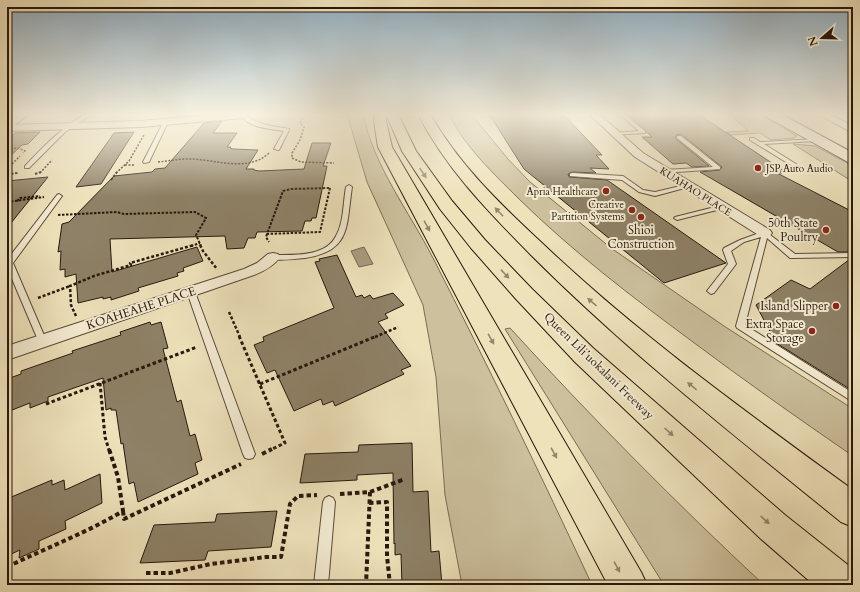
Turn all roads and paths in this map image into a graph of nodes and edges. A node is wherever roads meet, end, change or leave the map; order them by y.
1 (52, 142) edge
2 (140, 142) edge
3 (156, 142) edge
4 (279, 142) edge
5 (300, 142) edge
6 (384, 142) edge
7 (404, 142) edge
8 (440, 142) edge
9 (623, 142) edge
10 (685, 142) edge
11 (756, 142) edge
12 (794, 142) edge
13 (821, 142) edge
14 (760, 144) junction
15 (7, 149) edge
16 (274, 150) joint
17 (853, 159) edge
18 (165, 161) dead end
19 (146, 162) dead end
20 (334, 163) dead end
21 (794, 165) dead end
22 (27, 167) dead end
23 (7, 169) edge
24 (665, 172) junction
25 (572, 175) dead end
26 (111, 180) dead end
27 (689, 186) junction
28 (349, 187) dead end
29 (46, 196) dead end
30 (59, 196) dead end
31 (36, 199) dead end
32 (17, 201) junction
33 (7, 202) edge
34 (723, 207) junction
35 (53, 215) dead end
36 (677, 218) dead end
37 (765, 233) junction
38 (267, 234) junction
39 (200, 243) junction
40 (271, 250) junction
41 (853, 255) edge
42 (220, 273) dead end
43 (70, 286) junction
44 (711, 291) dead end
45 (191, 292) junction
46 (39, 298) dead end
47 (229, 312) dead end
48 (77, 318) dead end
49 (398, 327) dead end
50 (42, 340) junction
51 (197, 347) dead end
52 (7, 353) edge
53 (100, 383) junction
54 (260, 384) junction
55 (853, 398) edge
56 (46, 404) dead end
57 (722, 411) junction
58 (250, 457) junction
59 (405, 479) dead end
60 (370, 492) dead end
61 (853, 493) edge
62 (329, 502) dead end
63 (369, 503) dead end
64 (853, 510) edge
65 (123, 511) junction
66 (281, 557) dead end
67 (7, 567) edge
68 (146, 573) dead end
69 (321, 585) edge
70 (390, 585) edge
71 (628, 585) edge
72 (843, 585) edge

1 - 22 lane
2 - 26 path
3 - 19 lane
4 - 16 lane
5 - 20 path
6 -> 71 highway
7 -> 72 highway, Queen Liliʻuokalani Freeway
57 -> 8 highway
9 - 24 street, KUAHAO PLACE
10 - 24 lane
11 - 14 lane
12 - 14 lane
13 - 17 main road
14 - 21 lane
15 - 23 path
16 - 18 path
24 - 27 street, KUAHAO PLACE
25 - 27 lane
27 - 34 street, KUAHAO PLACE
28 - 40 lane
29 - 32 path
30 - 50 lane
31 - 32 path
32 - 33 path
34 - 36 lane
34 - 37 street, KUAHAO PLACE
35 - 39 path
37 - 41 lane
37 - 44 lane
37 - 55 lane
38 - 38 path
38 - 40 path
39 - 42 path
39 - 43 path
40 - 45 street, KOAHEAHE PLACE
43 - 46 path
43 - 48 path
45 - 50 street, KOAHEAHE PLACE
45 - 58 lane
47 - 54 path
49 - 54 path
50 - 52 street, KOAHEAHE PLACE
51 - 53 path
53 - 56 path
53 - 65 path
54 - 58 path
57 - 61 highway
57 - 64 highway
58 - 65 path
59 - 60 path
62 - 69 lane
63 - 70 path
65 - 67 path
66 - 68 path

